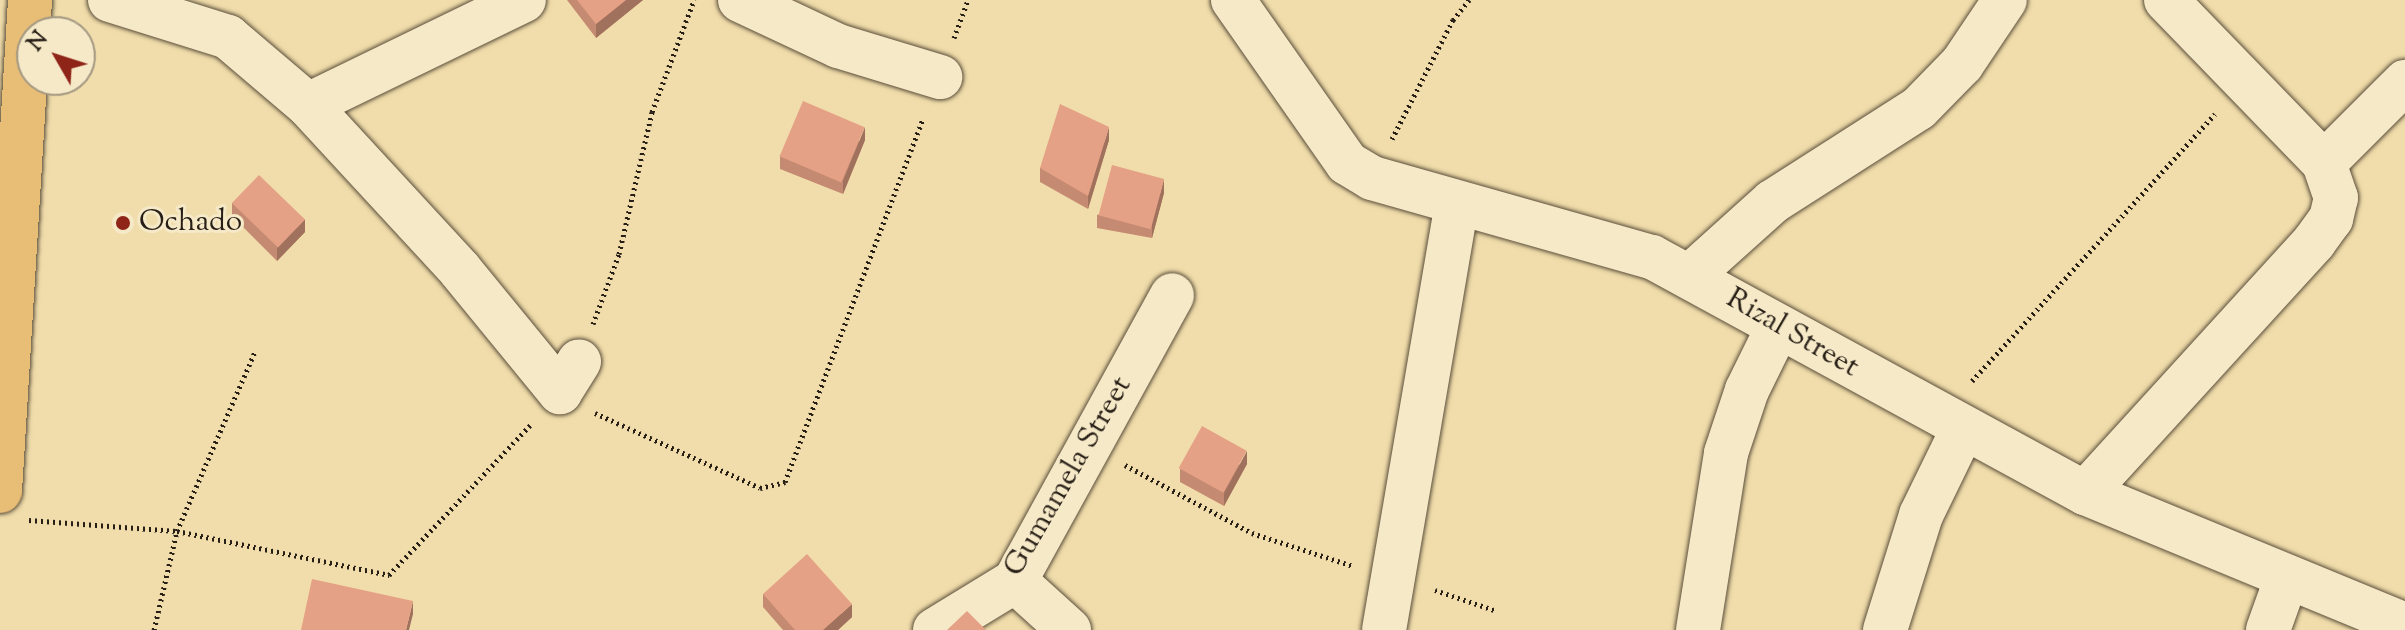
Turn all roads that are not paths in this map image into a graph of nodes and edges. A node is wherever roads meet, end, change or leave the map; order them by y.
1 (30, 0) edge
2 (110, 0) edge
3 (524, 0) edge
4 (740, 0) edge
5 (1233, 0) edge
6 (2005, 0) edge
7 (2166, 0) edge
8 (185, 10) edge
9 (940, 77) road end
10 (2405, 82) edge
11 (308, 105) junction
12 (2324, 163) junction
13 (1457, 204) junction
14 (1691, 275) junction
15 (1172, 295) dead end
16 (1778, 327) junction
17 (570, 377) road end
18 (1952, 423) junction
19 (2085, 493) junction
20 (7, 505) edge
21 (2287, 577) junction
22 (1015, 581) junction
23 (2405, 625) edge
24 (935, 630) edge
25 (1069, 630) edge
26 (1384, 630) edge
27 (1698, 630) edge
28 (1885, 630) edge
29 (2268, 630) edge

1 - 20 highway
2 - 8 street
3 - 11 street
4 - 9 street
5 - 13 street, Rizal Street
6 - 14 street
7 - 12 street
8 - 11 street
10 - 12 street
11 - 17 street
12 - 19 street
13 - 14 street, Rizal Street
13 - 26 street
14 - 16 street, Rizal Street
15 - 22 street, Gumamela Street
16 - 18 street, Rizal Street
16 - 27 street
18 - 19 street, Rizal Street
18 - 28 street
19 - 21 street, Rizal Street
21 - 23 street, Rizal Street
21 - 29 street
22 - 24 street, Gumamela Street
22 - 25 street

